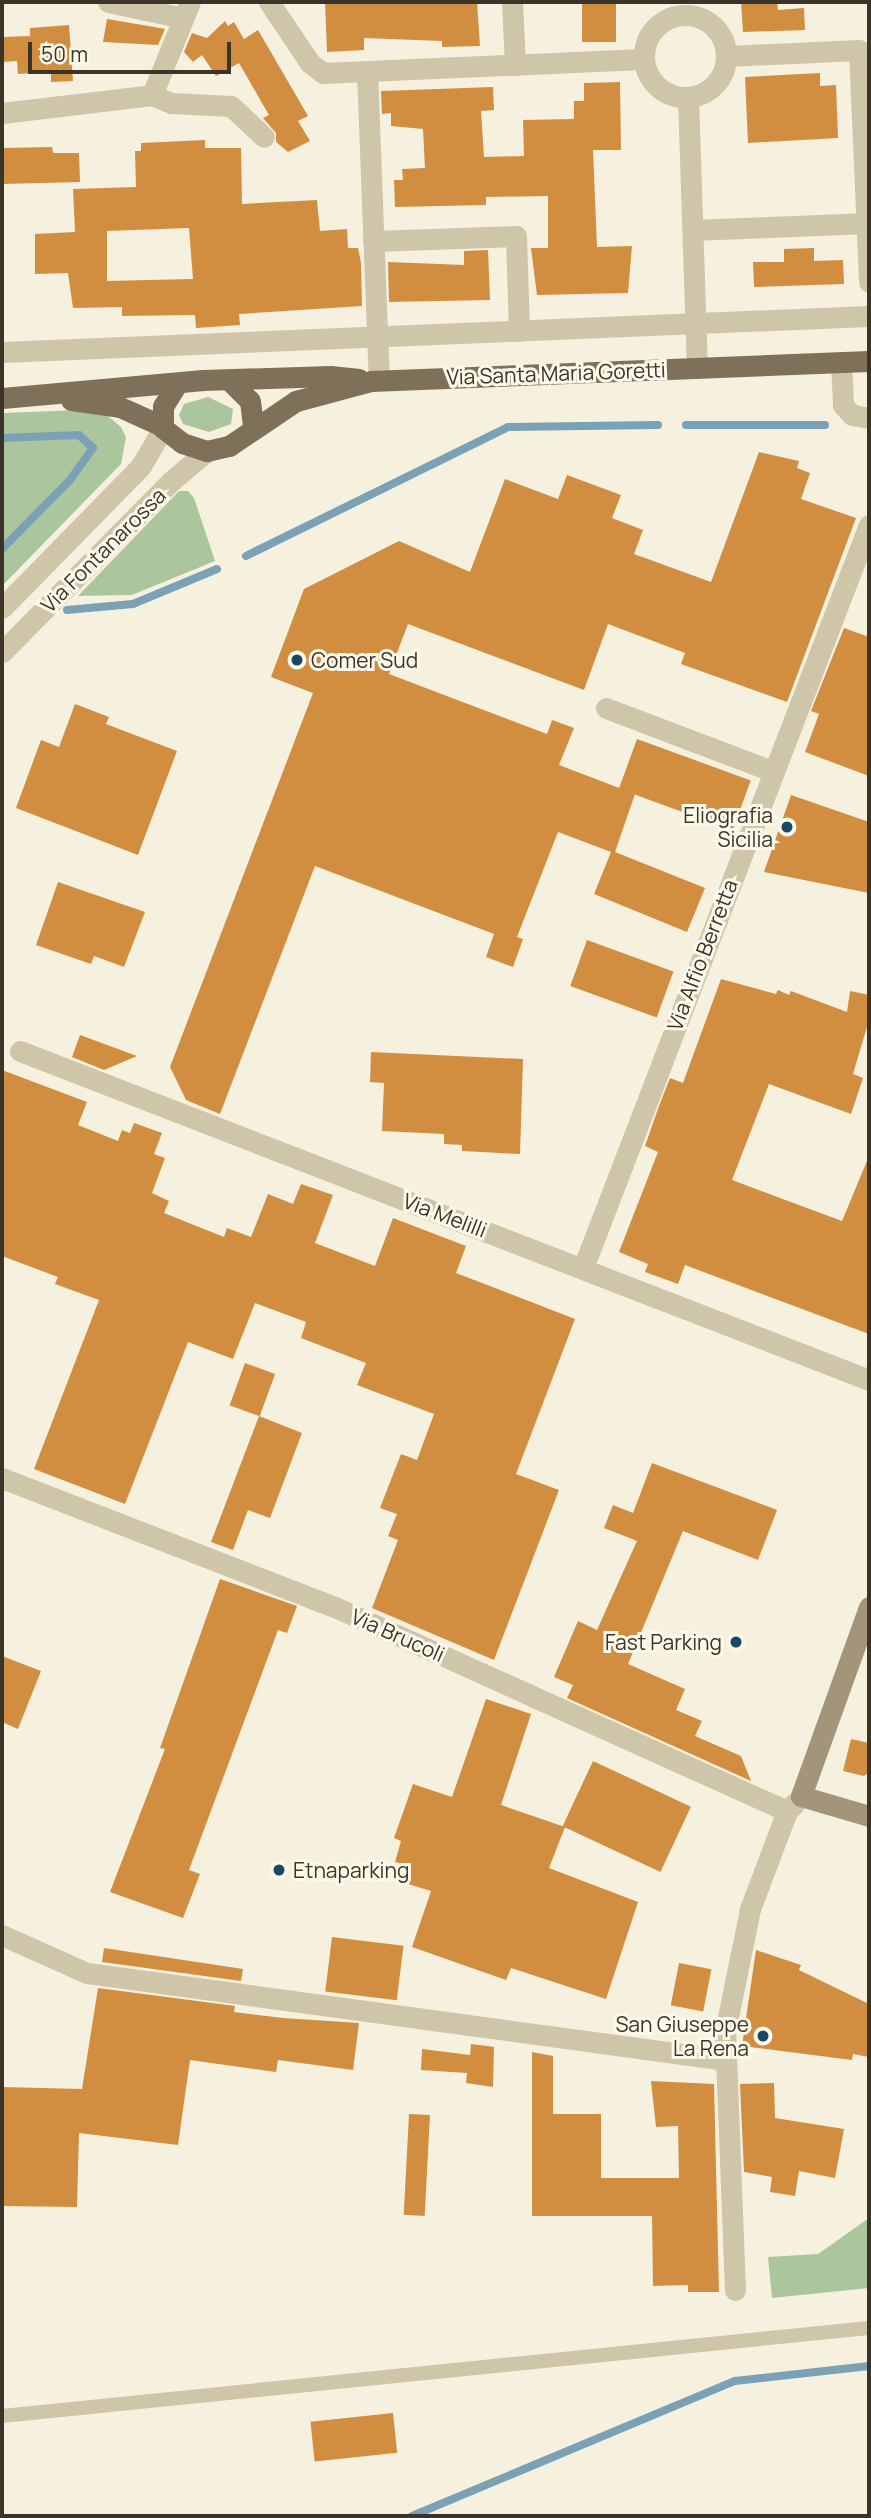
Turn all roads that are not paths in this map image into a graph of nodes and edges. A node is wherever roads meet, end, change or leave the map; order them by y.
1 (108, 2) edge
2 (269, 2) edge
3 (512, 2) edge
4 (186, 10) edge
5 (727, 56) junction
6 (643, 59) junction
7 (515, 65) junction
8 (367, 72) junction
9 (152, 95) junction
10 (688, 98) junction
11 (2, 113) edge
12 (866, 130) edge
13 (264, 137) dead end
14 (868, 223) edge
15 (693, 230) junction
16 (373, 241) junction
17 (869, 282) edge
18 (869, 316) edge
19 (696, 324) junction
20 (519, 331) junction
21 (377, 337) junction
22 (2, 352) edge
23 (869, 361) edge
24 (841, 362) junction
25 (698, 368) junction
26 (375, 380) junction
27 (230, 381) junction
28 (177, 384) junction
29 (27, 396) junction
30 (2, 398) edge
31 (869, 418) edge
32 (253, 426) junction
33 (162, 427) junction
34 (207, 451) junction
35 (869, 525) edge
36 (2, 608) edge
37 (2, 652) edge
38 (606, 708) dead end
39 (772, 771) junction
40 (20, 1051) dead end
41 (583, 1268) junction
42 (869, 1380) edge
43 (2, 1478) edge
44 (869, 1607) edge
45 (794, 1804) junction
46 (869, 1816) edge
47 (2, 1935) edge
48 (726, 2060) junction
49 (735, 2290) dead end
50 (869, 2328) edge
51 (2, 2416) edge

1 - 4 street
2 - 8 street
3 - 7 street
4 - 9 street
5 - 6 street
5 - 10 street
5 - 12 street
6 - 7 street
6 - 10 street
7 - 8 street
8 - 16 street
9 - 11 street
9 - 13 street
10 - 15 street
12 - 14 street
14 - 15 street
14 - 17 street
15 - 19 street
16 - 20 street
16 - 21 street
18 - 19 street
19 - 20 street
19 - 25 street
20 - 21 street
21 - 22 street
21 - 26 street
23 - 24 main road, Via Santa Maria Goretti
24 - 25 main road, Via Santa Maria Goretti
24 - 31 street
25 - 26 main road, Via Santa Maria Goretti
26 - 27 main road
26 - 32 main road, Via Santa Maria Goretti
27 - 28 main road
27 - 32 main road
28 - 29 main road
28 - 33 main road
29 - 30 main road
29 - 33 main road
32 - 34 main road
33 - 34 main road
33 - 36 street, Via Fontanarossa
34 - 37 street, Via Fontanarossa
35 - 39 street, Via Alfio Berretta
38 - 39 street
39 - 41 street, Via Alfio Berretta
40 - 41 street, Via Melilli
41 - 42 street, Via Melilli
43 - 45 street, Via Brucoli
44 - 45 main road
45 - 46 main road
45 - 48 street
47 - 48 street
48 - 49 street
50 - 51 lane

